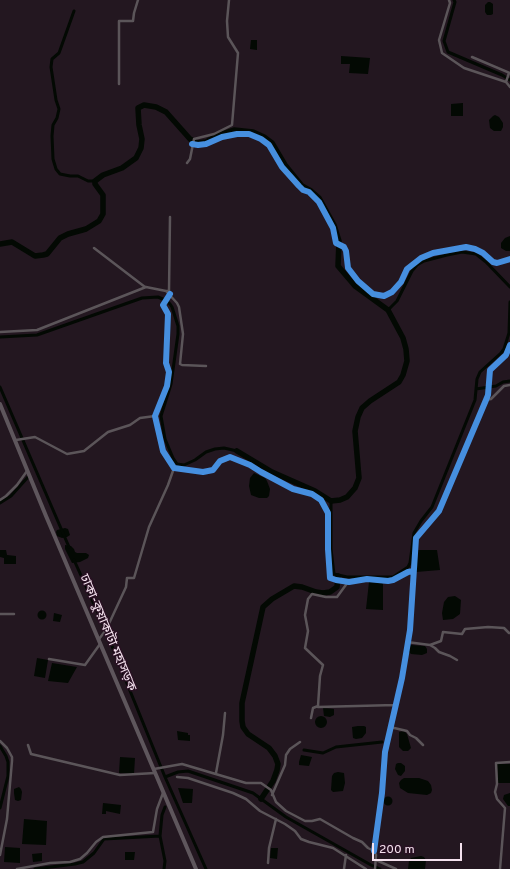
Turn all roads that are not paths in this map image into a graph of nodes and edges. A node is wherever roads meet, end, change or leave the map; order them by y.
1 (138, 0) edge
2 (229, 0) edge
3 (449, 0) edge
4 (472, 57) dead end
5 (510, 73) edge
6 (506, 82) junction
7 (119, 84) dead end
8 (510, 87) edge
9 (192, 144) junction
10 (187, 163) dead end
11 (170, 217) dead end
12 (94, 248) dead end
13 (510, 259) edge
14 (146, 287) junction
15 (166, 291) junction
16 (170, 294) junction
17 (0, 332) edge
18 (510, 345) edge
19 (206, 366) dead end
20 (510, 385) edge
21 (486, 400) junction
22 (0, 404) edge
23 (155, 416) junction
24 (16, 440) junction
25 (174, 468) junction
26 (28, 471) junction
27 (0, 500) edge
28 (414, 571) junction
29 (349, 582) junction
30 (0, 614) edge
31 (14, 614) dead end
32 (510, 633) edge
33 (100, 642) junction
34 (407, 642) junction
35 (430, 645) junction
36 (49, 659) dead end
37 (457, 660) dead end
38 (395, 706) junction
39 (317, 707) junction
40 (226, 713) dead end
41 (311, 718) dead end
42 (390, 727) junction
43 (0, 741) edge
44 (300, 742) dead end
45 (423, 745) dead end
46 (28, 746) dead end
47 (510, 762) edge
48 (154, 771) junction
49 (216, 773) junction
50 (177, 777) dead end
51 (163, 793) junction
52 (272, 795) junction
53 (276, 819) junction
54 (374, 851) junction
55 (0, 855) edge
56 (346, 856) junction
57 (376, 860) junction
58 (268, 863) dead end
59 (17, 869) edge
60 (196, 869) edge
61 (344, 869) edge
62 (366, 869) edge
63 (375, 869) edge
64 (396, 869) edge
65 (500, 869) edge

1 - 7 street
2 - 9 street
3 - 6 street
4 - 5 street
5 - 6 street
6 - 8 street
9 - 10 street
9 - 13 street
11 - 15 street
12 - 14 street
14 - 15 street
14 - 17 street
15 - 16 street
16 - 19 street
16 - 23 street
18 - 21 street
20 - 21 street
21 - 28 street
22 - 24 main road, ঢাকা-কুয়াকাটা মহাসড়ক
23 - 24 street
23 - 25 street
24 - 26 main road, ঢাকা-কুয়াকাটা মহাসড়ক
25 - 29 street
25 - 33 street
26 - 27 street
26 - 33 main road, ঢাকা-কুয়াকাটা মহাসড়ক
28 - 29 street
28 - 34 street
29 - 39 street
30 - 31 street
32 - 35 street
33 - 36 street
33 - 48 main road, ঢাকা-কুয়াকাটা মহাসড়ক
34 - 35 street
34 - 38 street
35 - 37 street
38 - 39 street
38 - 42 street
39 - 41 street
40 - 49 street
42 - 45 street
42 - 54 street
43 - 55 street
44 - 52 street
46 - 48 street
47 - 65 street
48 - 49 street
48 - 51 main road, ঢাকা-কুয়াকাটা মহাসড়ক
49 - 52 street
50 - 53 street
51 - 59 street
51 - 60 main road, ঢাকা-কুয়াকাটা মহাসড়ক
52 - 54 street
53 - 56 street
53 - 58 street
54 - 57 street
56 - 61 street
56 - 62 street
57 - 63 street
57 - 64 street

